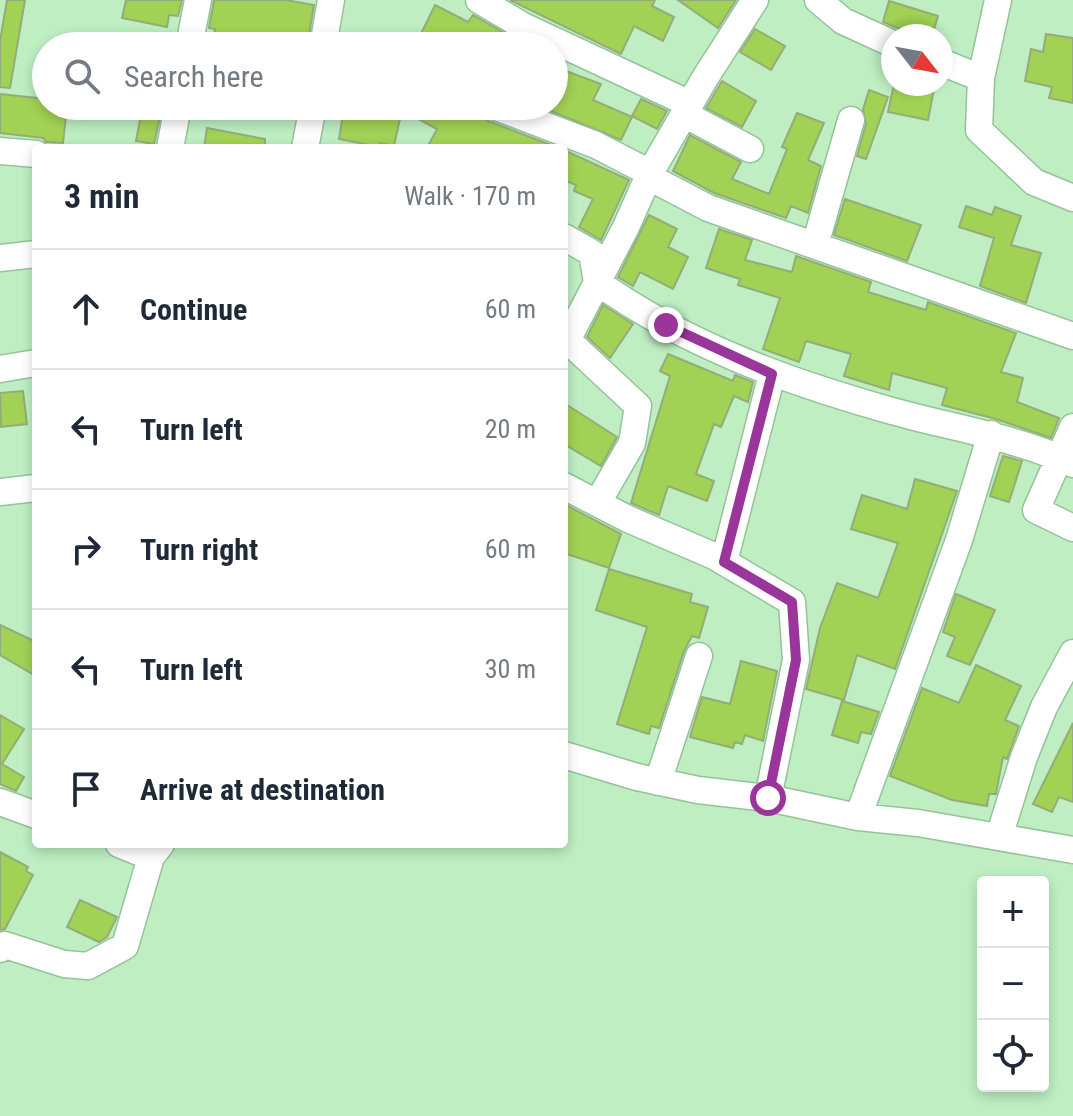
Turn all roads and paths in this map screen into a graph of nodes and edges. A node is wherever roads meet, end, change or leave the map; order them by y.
1 (198, 0) edge
2 (331, 0) edge
3 (479, 0) edge
4 (755, 0) edge
5 (998, 0) edge
6 (827, 3) edge
7 (192, 32) edge
8 (325, 32) edge
9 (535, 32) edge
10 (881, 38) edge
11 (568, 49) edge
12 (953, 67) edge
13 (981, 78) junction
14 (687, 109) junction
15 (175, 120) edge
16 (310, 120) edge
17 (531, 120) edge
18 (851, 120) dead end
19 (171, 144) edge
20 (306, 144) edge
21 (750, 149) dead end
22 (0, 151) edge
23 (32, 154) edge
24 (649, 175) junction
25 (1073, 198) edge
26 (568, 239) edge
27 (815, 245) junction
28 (32, 254) edge
29 (0, 258) edge
30 (597, 282) junction
31 (568, 335) edge
32 (1073, 336) edge
33 (568, 344) edge
34 (32, 364) edge
35 (0, 369) edge
36 (772, 374) junction
37 (1073, 427) edge
38 (991, 434) junction
39 (1067, 462) edge
40 (32, 488) edge
41 (568, 488) edge
42 (0, 492) edge
43 (598, 502) junction
44 (1073, 528) edge
45 (724, 562) junction
46 (1073, 653) edge
47 (699, 656) dead end
48 (568, 756) edge
49 (658, 782) junction
50 (768, 798) junction
51 (0, 802) edge
52 (32, 814) edge
53 (858, 817) junction
54 (999, 837) junction
55 (1073, 850) edge
56 (156, 851) edge
57 (0, 949) edge

1 - 7 street
2 - 8 street
3 - 9 street
4 - 14 street
5 - 13 street
6 - 10 street
11 - 14 street
12 - 13 street
13 - 25 street
14 - 21 street
14 - 24 street
15 - 19 street
16 - 20 street
17 - 24 street
18 - 27 street
22 - 23 street
24 - 27 street
24 - 30 street
26 - 30 street
27 - 32 street
28 - 29 street
30 - 31 street
30 - 36 street
33 - 43 street
34 - 35 street
36 - 38 street
36 - 45 street
37 - 39 street
38 - 39 street
38 - 53 street
39 - 44 street
40 - 42 street
41 - 43 street
43 - 45 street
45 - 50 street
46 - 54 street
47 - 49 street
48 - 49 street
49 - 50 street
50 - 53 street
51 - 52 street
53 - 54 street
54 - 55 street
56 - 57 street

